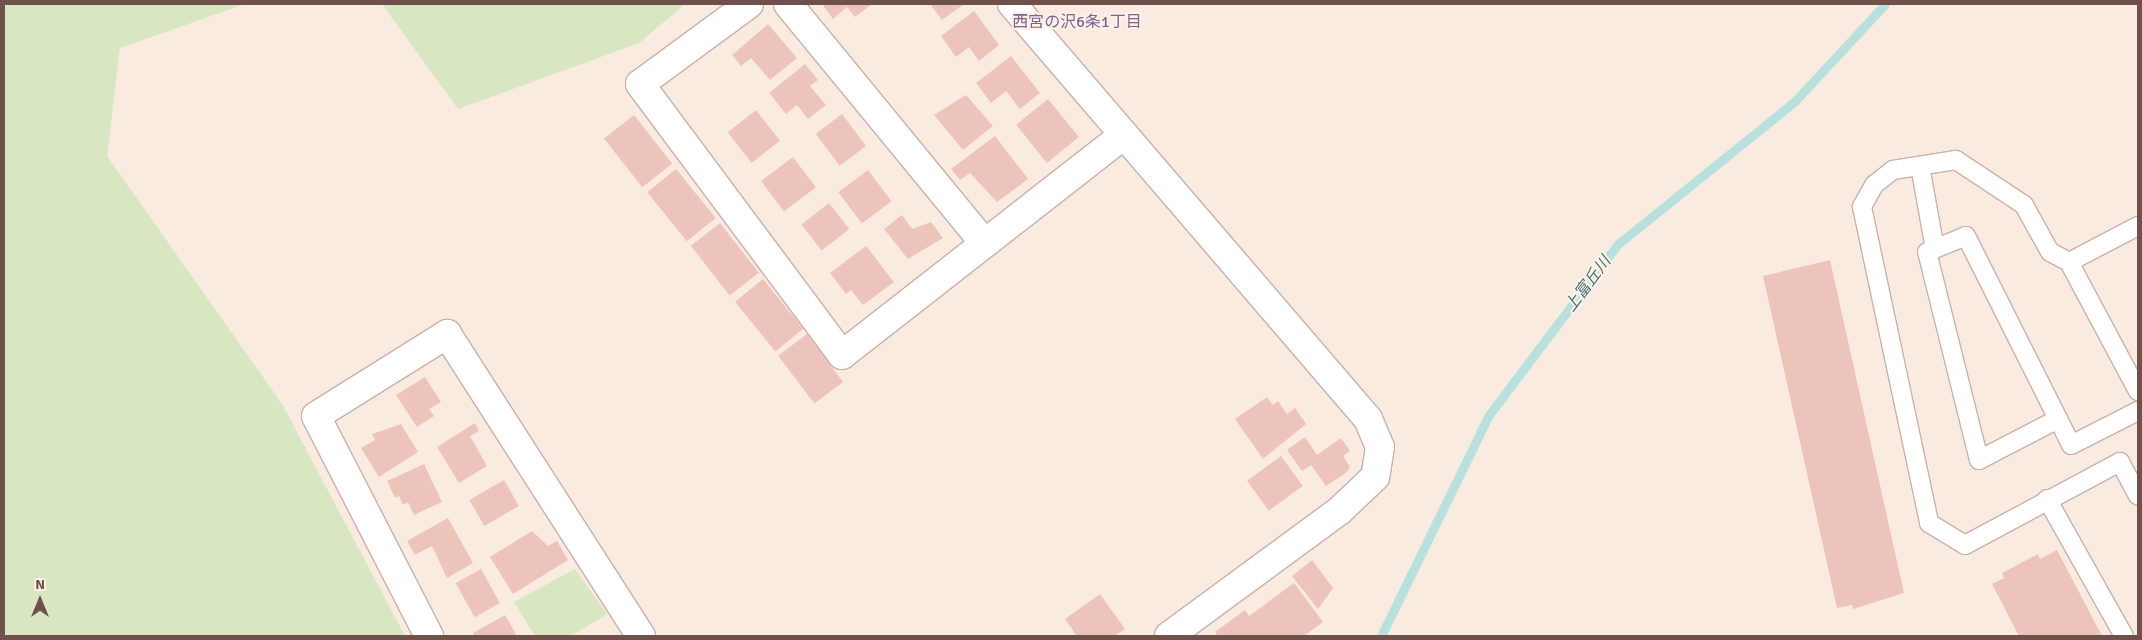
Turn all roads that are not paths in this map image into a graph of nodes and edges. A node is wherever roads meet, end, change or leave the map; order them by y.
1 (749, 4) edge
2 (788, 4) edge
3 (1012, 4) edge
4 (1124, 135) junction
5 (1920, 166) junction
6 (2138, 226) edge
7 (985, 244) junction
8 (1935, 249) junction
9 (2068, 262) junction
10 (2138, 392) edge
11 (2138, 411) edge
12 (2058, 419) junction
13 (2138, 496) edge
14 (2047, 499) junction
15 (429, 636) edge
16 (641, 636) edge
17 (1169, 636) edge
18 (2124, 636) edge

1 - 7 street
2 - 7 street
3 - 4 street
4 - 7 street
4 - 17 street
5 - 8 lane
5 - 9 lane
5 - 14 lane
6 - 9 lane
8 - 12 lane
8 - 12 lane
9 - 10 lane
11 - 12 lane
13 - 14 lane
14 - 18 lane
15 - 16 street

